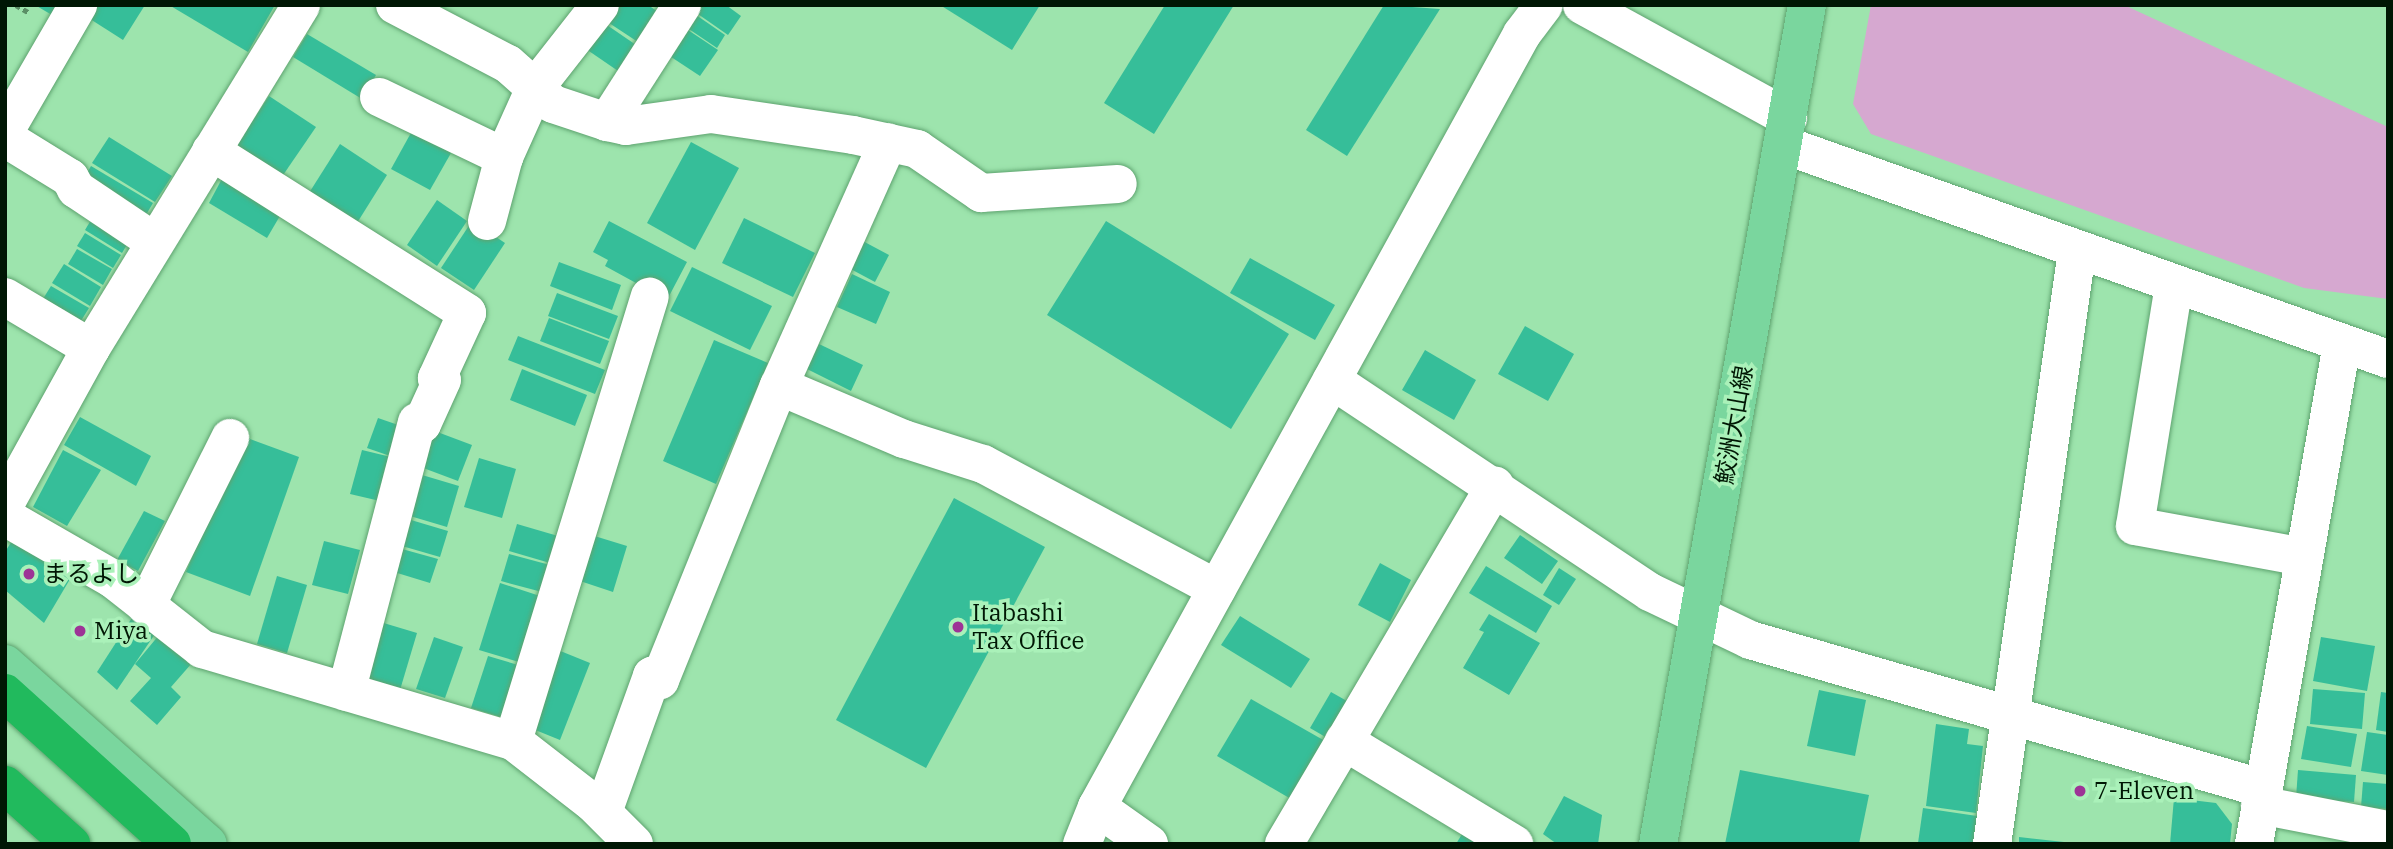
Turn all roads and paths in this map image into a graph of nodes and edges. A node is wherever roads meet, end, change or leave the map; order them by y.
1 (78, 5) edge
2 (301, 5) edge
3 (395, 5) edge
4 (600, 5) edge
5 (682, 5) edge
6 (1544, 5) edge
7 (1582, 5) edge
8 (1807, 5) edge
9 (535, 88) junction
10 (379, 97) dead end
11 (607, 122) junction
12 (5, 131) edge
13 (1786, 132) junction
14 (5, 138) edge
15 (902, 146) junction
16 (211, 151) junction
17 (503, 157) junction
18 (1118, 184) dead end
19 (487, 221) dead end
20 (155, 242) junction
21 (2077, 251) junction
22 (2175, 285) junction
23 (5, 297) edge
24 (650, 297) dead end
25 (2388, 338) edge
26 (2342, 344) junction
27 (91, 348) junction
28 (2388, 359) edge
29 (1332, 380) junction
30 (779, 386) junction
31 (230, 438) dead end
32 (1495, 486) junction
33 (5, 504) edge
34 (5, 517) edge
35 (2304, 557) junction
36 (1217, 589) junction
37 (146, 606) junction
38 (1700, 617) junction
39 (5, 664) edge
40 (345, 692) junction
41 (5, 693) edge
42 (5, 706) edge
43 (2009, 718) junction
44 (513, 741) junction
45 (1344, 741) junction
46 (5, 785) edge
47 (2260, 796) junction
48 (1097, 807) junction
49 (603, 812) junction
50 (2388, 830) edge
51 (71, 844) edge
52 (156, 844) edge
53 (172, 844) edge
54 (208, 844) edge
55 (634, 844) edge
56 (1083, 844) edge
57 (1149, 844) edge
58 (1284, 844) edge
59 (1514, 844) edge
60 (1658, 844) edge
61 (1992, 844) edge
62 (2254, 844) edge

1 - 12 street
2 - 16 street
3 - 9 street
4 - 9 street
5 - 11 street
6 - 29 street
7 - 13 street
8 - 13 main road, 鮫洲大山線
9 - 11 street
9 - 17 street
10 - 17 street
11 - 15 street
13 - 21 street
13 - 38 main road, 鮫洲大山線
14 - 20 street
15 - 18 street
15 - 30 street
16 - 20 street
16 - 40 street
17 - 19 street
20 - 27 street
21 - 22 street
21 - 43 street
22 - 26 street
22 - 35 street
23 - 27 street
24 - 44 street
25 - 26 street
26 - 28 street
26 - 35 street
27 - 33 street
29 - 32 street
29 - 36 street
30 - 36 street
30 - 49 street
31 - 37 street
32 - 38 street
32 - 45 street
34 - 37 street
35 - 47 street
36 - 48 street
37 - 40 street
38 - 43 street
38 - 60 main road, 鮫洲大山線
39 - 54 main road
40 - 44 street
41 - 53 highway
42 - 52 highway
43 - 47 street
43 - 61 street
44 - 49 street
45 - 58 street
45 - 59 street
46 - 51 highway
47 - 50 street
47 - 62 street
48 - 56 street
48 - 57 street
49 - 55 street

